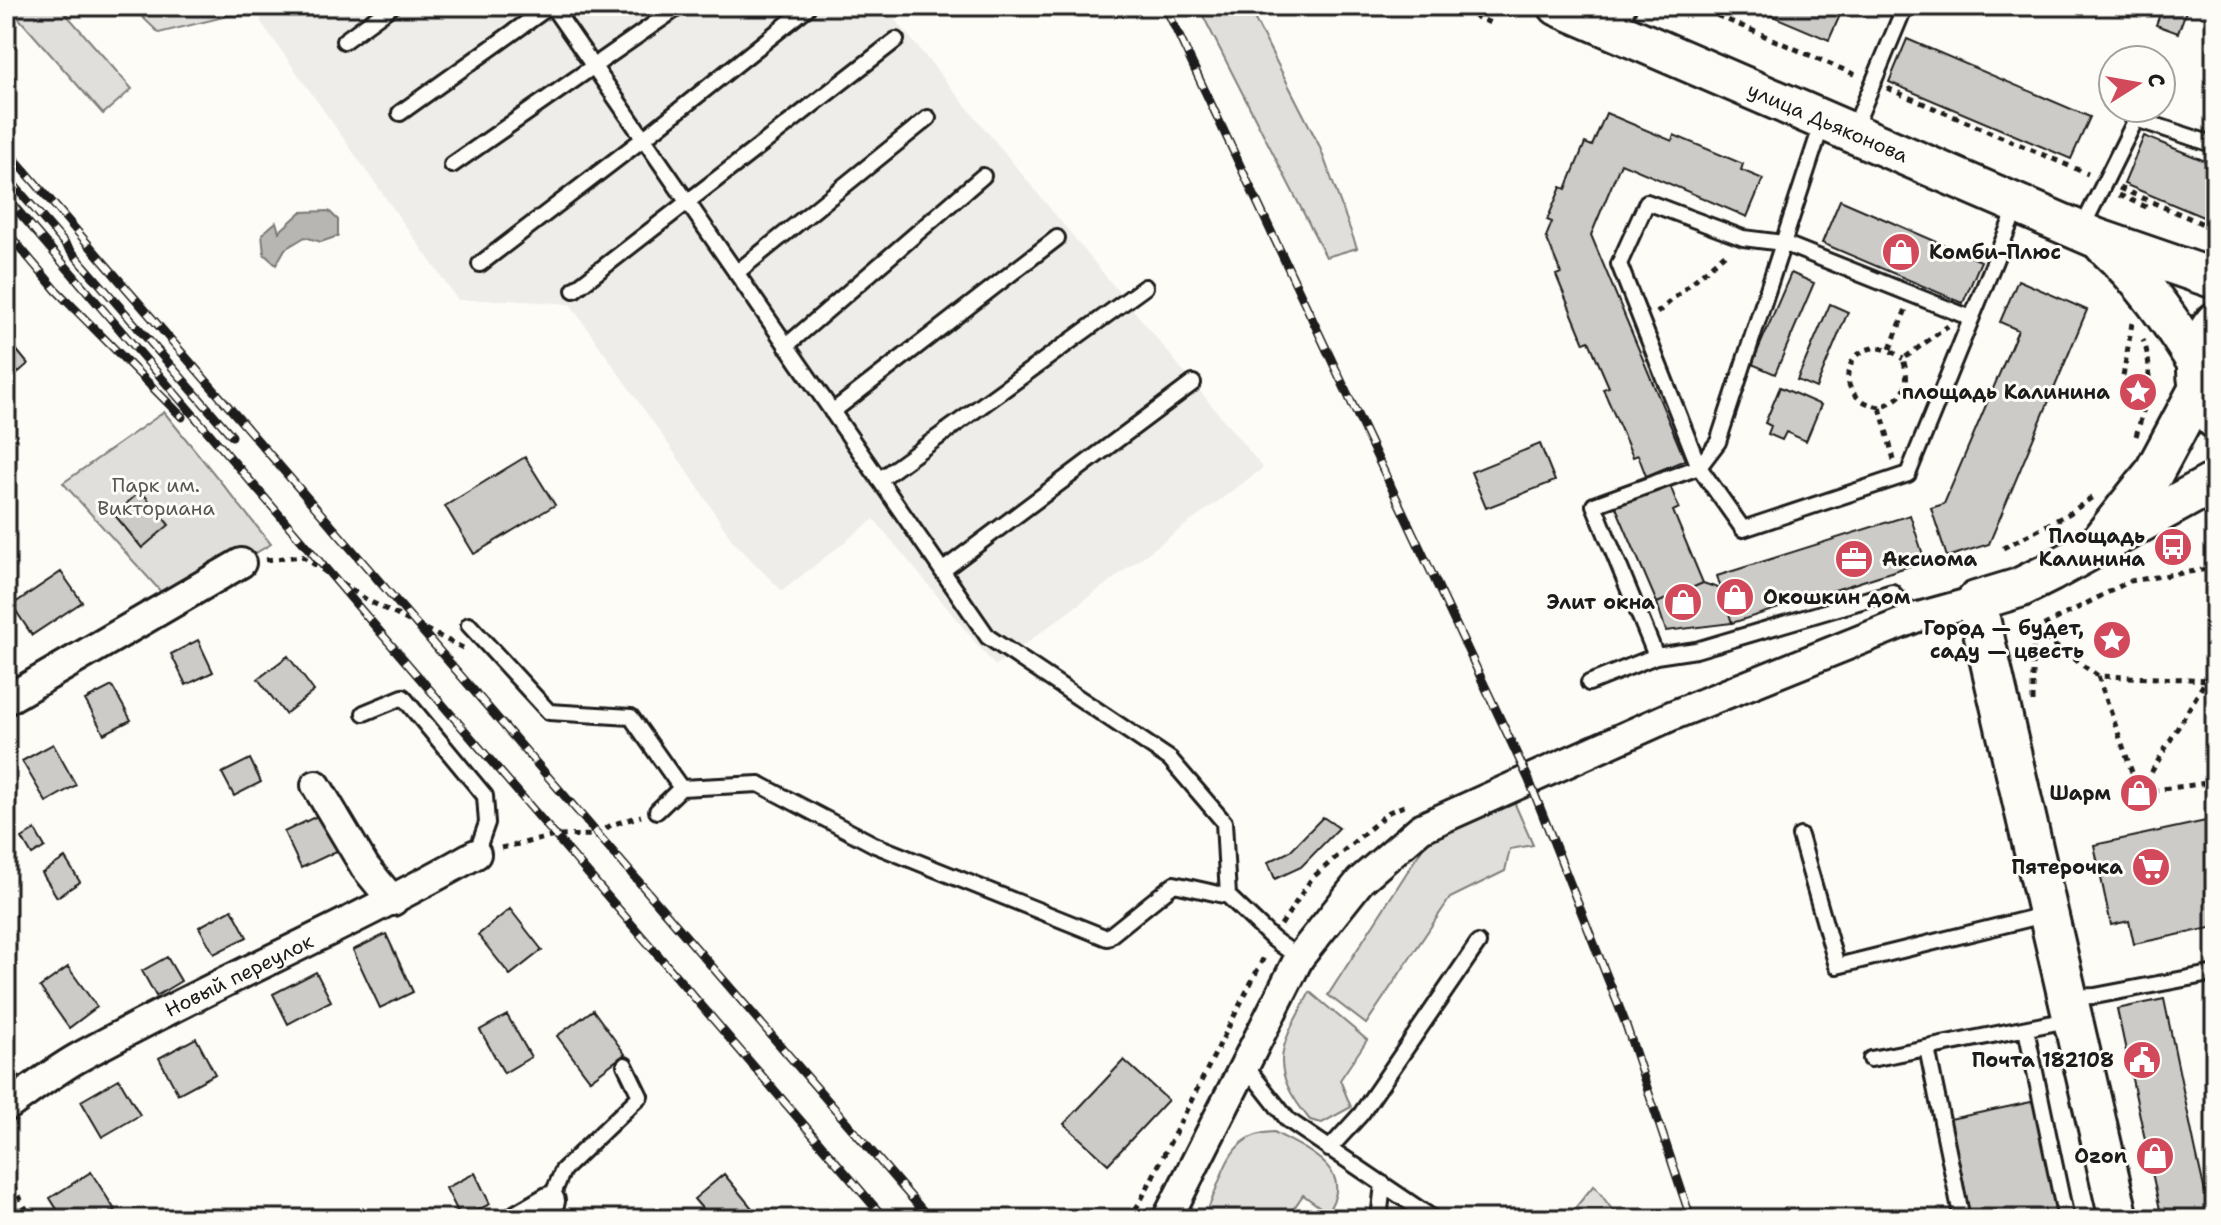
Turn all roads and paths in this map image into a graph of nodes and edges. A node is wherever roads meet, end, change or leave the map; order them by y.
1 (392, 6) edge
2 (551, 6) edge
3 (680, 6) edge
4 (1451, 6) edge
5 (1558, 6) edge
6 (1695, 6) edge
7 (1905, 6) edge
8 (807, 8) edge
9 (1623, 19) edge
10 (1495, 25) dead end
11 (896, 40) dead end
12 (344, 41) dead end
13 (594, 68) junction
14 (1874, 82) junction
15 (400, 113) dead end
16 (928, 118) dead end
17 (1838, 126) junction
18 (643, 139) junction
19 (2215, 145) edge
20 (452, 165) dead end
21 (983, 176) dead end
22 (2105, 182) junction
23 (687, 202) junction
24 (2018, 204) junction
25 (2215, 229) edge
26 (2088, 234) junction
27 (1057, 238) dead end
28 (1743, 238) junction
29 (1783, 243) junction
30 (480, 264) dead end
31 (736, 273) junction
32 (2215, 279) edge
33 (1145, 287) dead end
34 (574, 290) dead end
35 (1912, 294) junction
36 (1971, 318) junction
37 (2134, 322) dead end
38 (2215, 322) edge
39 (1643, 325) junction
40 (2141, 337) dead end
41 (786, 346) junction
42 (1890, 349) junction
43 (1903, 359) junction
44 (1193, 383) dead end
45 (2204, 390) edge
46 (2147, 399) junction
47 (1880, 407) junction
48 (832, 412) junction
49 (2135, 438) dead end
50 (1699, 467) junction
51 (1899, 477) junction
52 (879, 480) junction
53 (2215, 482) edge
54 (2102, 487) dead end
55 (2003, 548) dead end
56 (2092, 550) junction
57 (241, 563) joint
58 (2215, 568) edge
59 (942, 571) junction
60 (1976, 601) junction
61 (1915, 618) junction
62 (469, 625) dead end
63 (1656, 656) junction
64 (501, 659) junction
65 (2098, 676) junction
66 (2206, 679) junction
67 (2215, 680) edge
68 (1589, 683) dead end
69 (6, 700) edge
70 (364, 713) dead end
71 (2215, 782) edge
72 (316, 785) dead end
73 (681, 788) junction
74 (2139, 793) junction
75 (1418, 800) dead end
76 (657, 811) joint
77 (1800, 836) dead end
78 (476, 854) junction
79 (1228, 896) junction
80 (393, 901) junction
81 (2049, 914) junction
82 (1273, 939) junction
83 (1478, 943) dead end
84 (1299, 958) junction
85 (2215, 973) edge
86 (2071, 1008) junction
87 (2026, 1029) junction
88 (1927, 1048) junction
89 (1871, 1059) dead end
90 (1244, 1064) junction
91 (625, 1065) dead end
92 (6, 1107) edge
93 (1329, 1149) junction
94 (6, 1175) edge
95 (1383, 1184) junction
96 (1408, 1200) junction
97 (550, 1201) joint
98 (32, 1219) edge
99 (519, 1219) edge
100 (1128, 1219) edge
101 (1167, 1219) edge
102 (1379, 1219) edge
103 (1410, 1219) edge
104 (1434, 1219) edge
105 (1962, 1219) edge
106 (2066, 1219) edge
107 (2119, 1219) edge

1 - 12 lane
2 - 13 lane
2 - 15 lane
3 - 13 lane
4 - 10 path
5 - 9 main road, улица Дьяконова
6 - 14 path
7 - 14 lane
8 - 18 lane
9 - 17 main road, улица Дьяконова
11 - 23 lane
13 - 18 lane
13 - 20 lane
14 - 17 lane
14 - 22 path
16 - 31 lane
17 - 24 main road, улица Дьяконова
17 - 29 lane
18 - 23 lane
18 - 30 lane
19 - 22 lane
21 - 41 lane
22 - 25 path
22 - 26 lane
23 - 31 lane
23 - 34 lane
24 - 26 main road, улица Дьяконова
24 - 36 lane
26 - 32 main road, улица Дьяконова
26 - 45 main road, улица Дьяконова
27 - 48 lane
28 - 29 lane
28 - 39 path
28 - 39 lane
29 - 35 lane
29 - 50 lane
31 - 41 lane
33 - 52 lane
35 - 36 lane
35 - 42 path
36 - 43 path
36 - 51 lane
37 - 46 path
38 - 45 main road
39 - 50 lane
40 - 46 path
41 - 48 lane
42 - 43 path
42 - 47 path
43 - 47 path
44 - 59 lane
45 - 56 main road
46 - 49 path
47 - 51 path
48 - 52 lane
50 - 51 lane
50 - 63 lane
52 - 59 lane
53 - 56 main road
54 - 55 path
56 - 60 main road
57 - 64 path
57 - 69 street
58 - 65 path
59 - 79 lane
60 - 61 street
60 - 81 main road
61 - 63 lane
61 - 84 street
62 - 64 lane
63 - 68 lane
64 - 73 lane
65 - 66 path
65 - 74 path
66 - 67 path
66 - 74 path
70 - 78 lane
71 - 74 path
72 - 80 street
73 - 76 lane
73 - 79 lane
75 - 82 path
76 - 78 path
77 - 81 lane
78 - 80 street, Новый переулок
79 - 82 lane
80 - 92 street, Новый переулок
81 - 86 main road
82 - 84 lane
82 - 100 path
83 - 93 lane
84 - 90 street
85 - 86 lane
86 - 87 lane
86 - 107 main road
87 - 88 lane
87 - 106 lane
88 - 89 lane
88 - 105 lane
90 - 93 lane
90 - 101 street
91 - 97 lane
93 - 95 lane
94 - 98 path
95 - 96 lane
95 - 102 lane
96 - 103 lane
96 - 104 lane
97 - 99 street

